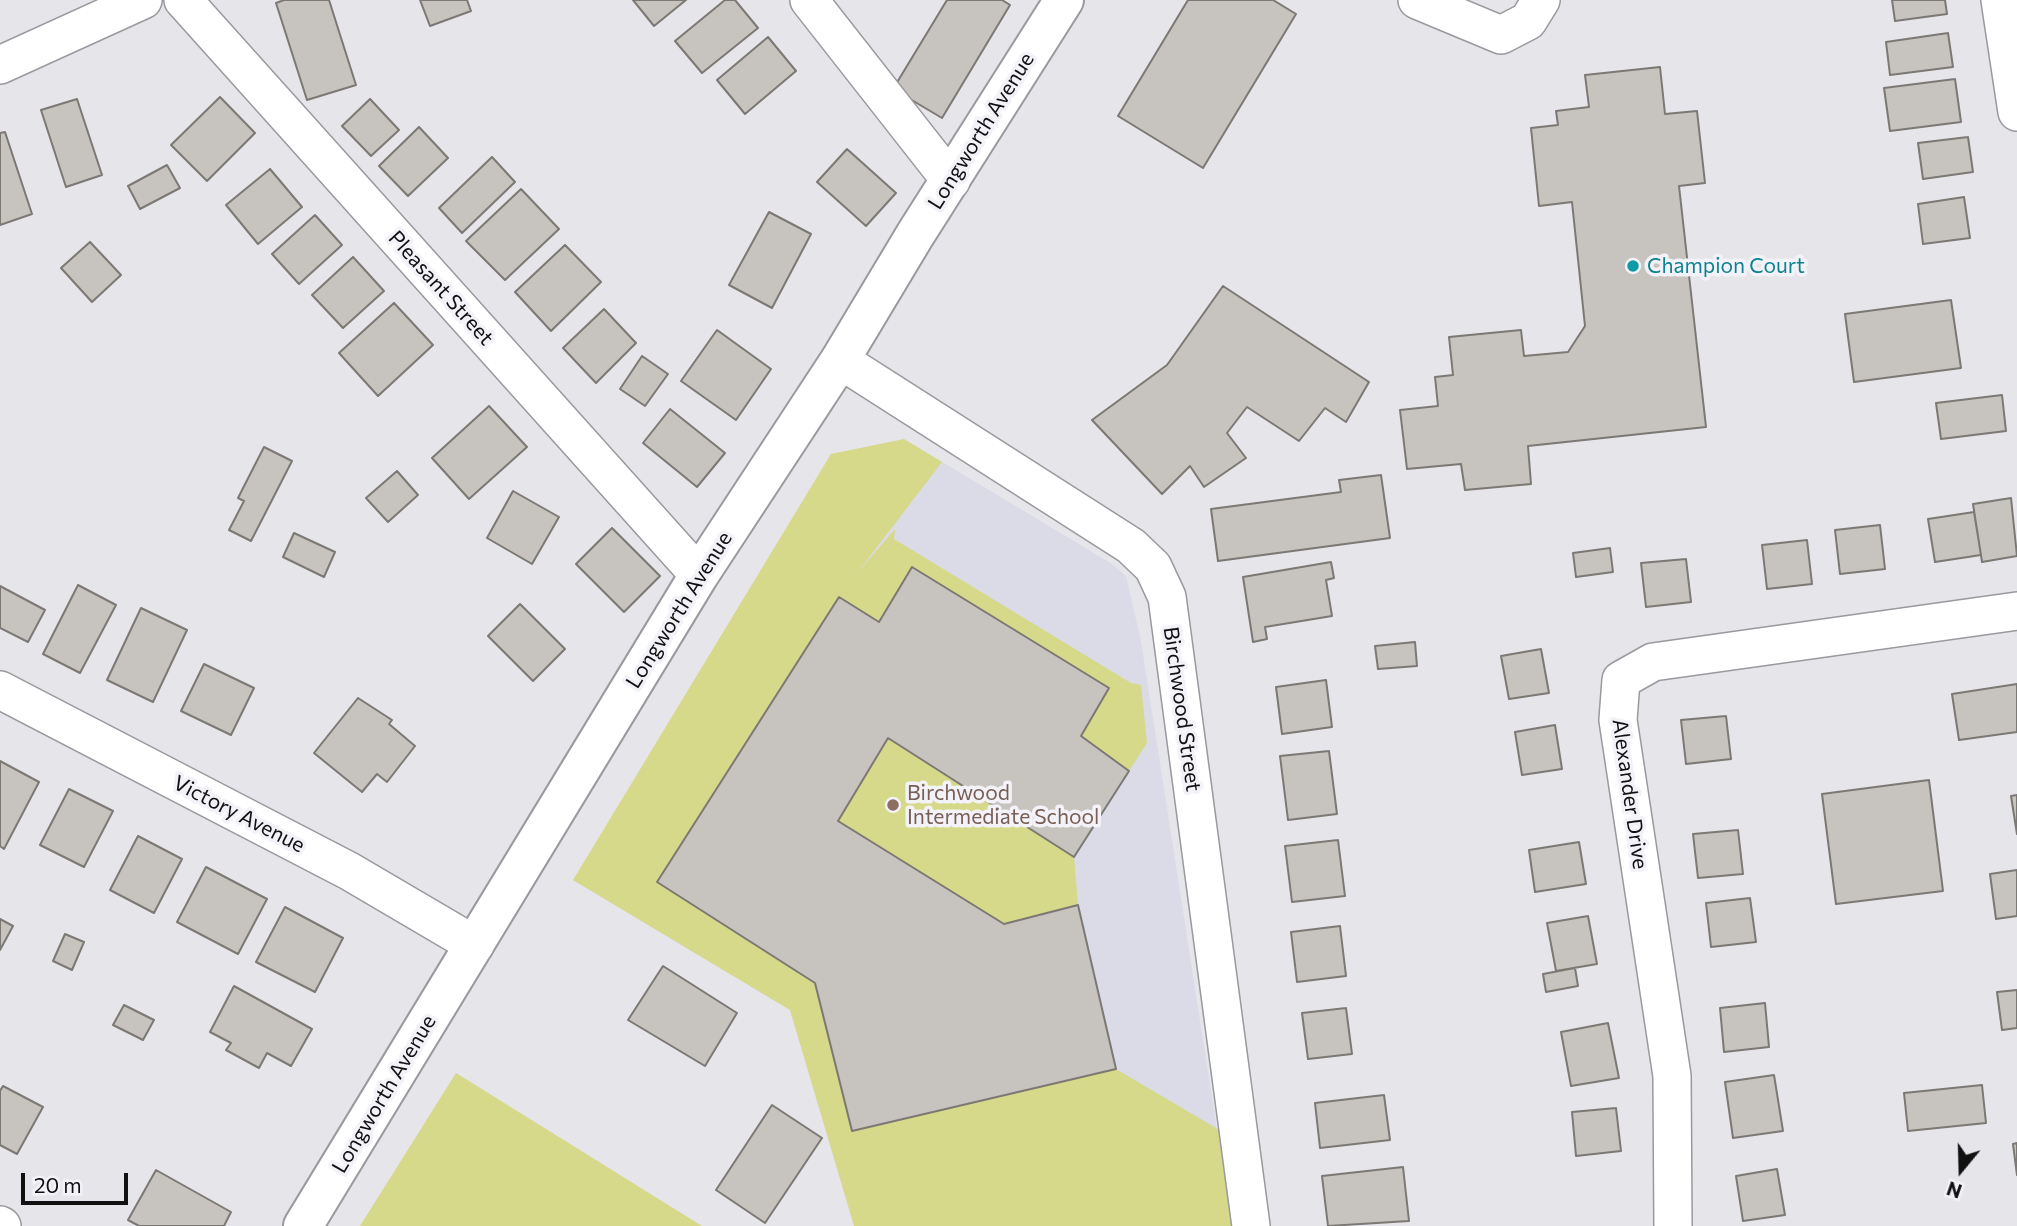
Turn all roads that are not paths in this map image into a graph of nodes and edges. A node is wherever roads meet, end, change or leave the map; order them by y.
1 (143, 0) edge
2 (183, 0) edge
3 (809, 0) edge
4 (1064, 0) edge
5 (1417, 0) edge
6 (1541, 0) edge
7 (2000, 0) edge
8 (0, 65) edge
9 (2017, 112) edge
10 (951, 181) junction
11 (840, 360) junction
12 (699, 575) junction
13 (2017, 611) edge
14 (0, 690) edge
15 (475, 945) junction
16 (303, 1226) edge
17 (1251, 1226) edge
18 (1673, 1226) edge

1 - 8 street
2 - 12 street, Pleasant Street
3 - 10 street
4 - 10 main road, Longworth Avenue
5 - 6 street
7 - 9 street
10 - 11 main road, Longworth Avenue
11 - 12 main road, Longworth Avenue
11 - 17 street, Birchwood Street
12 - 15 main road, Longworth Avenue
13 - 18 street, Alexander Drive
14 - 15 street, Victory Avenue
15 - 16 main road, Longworth Avenue

